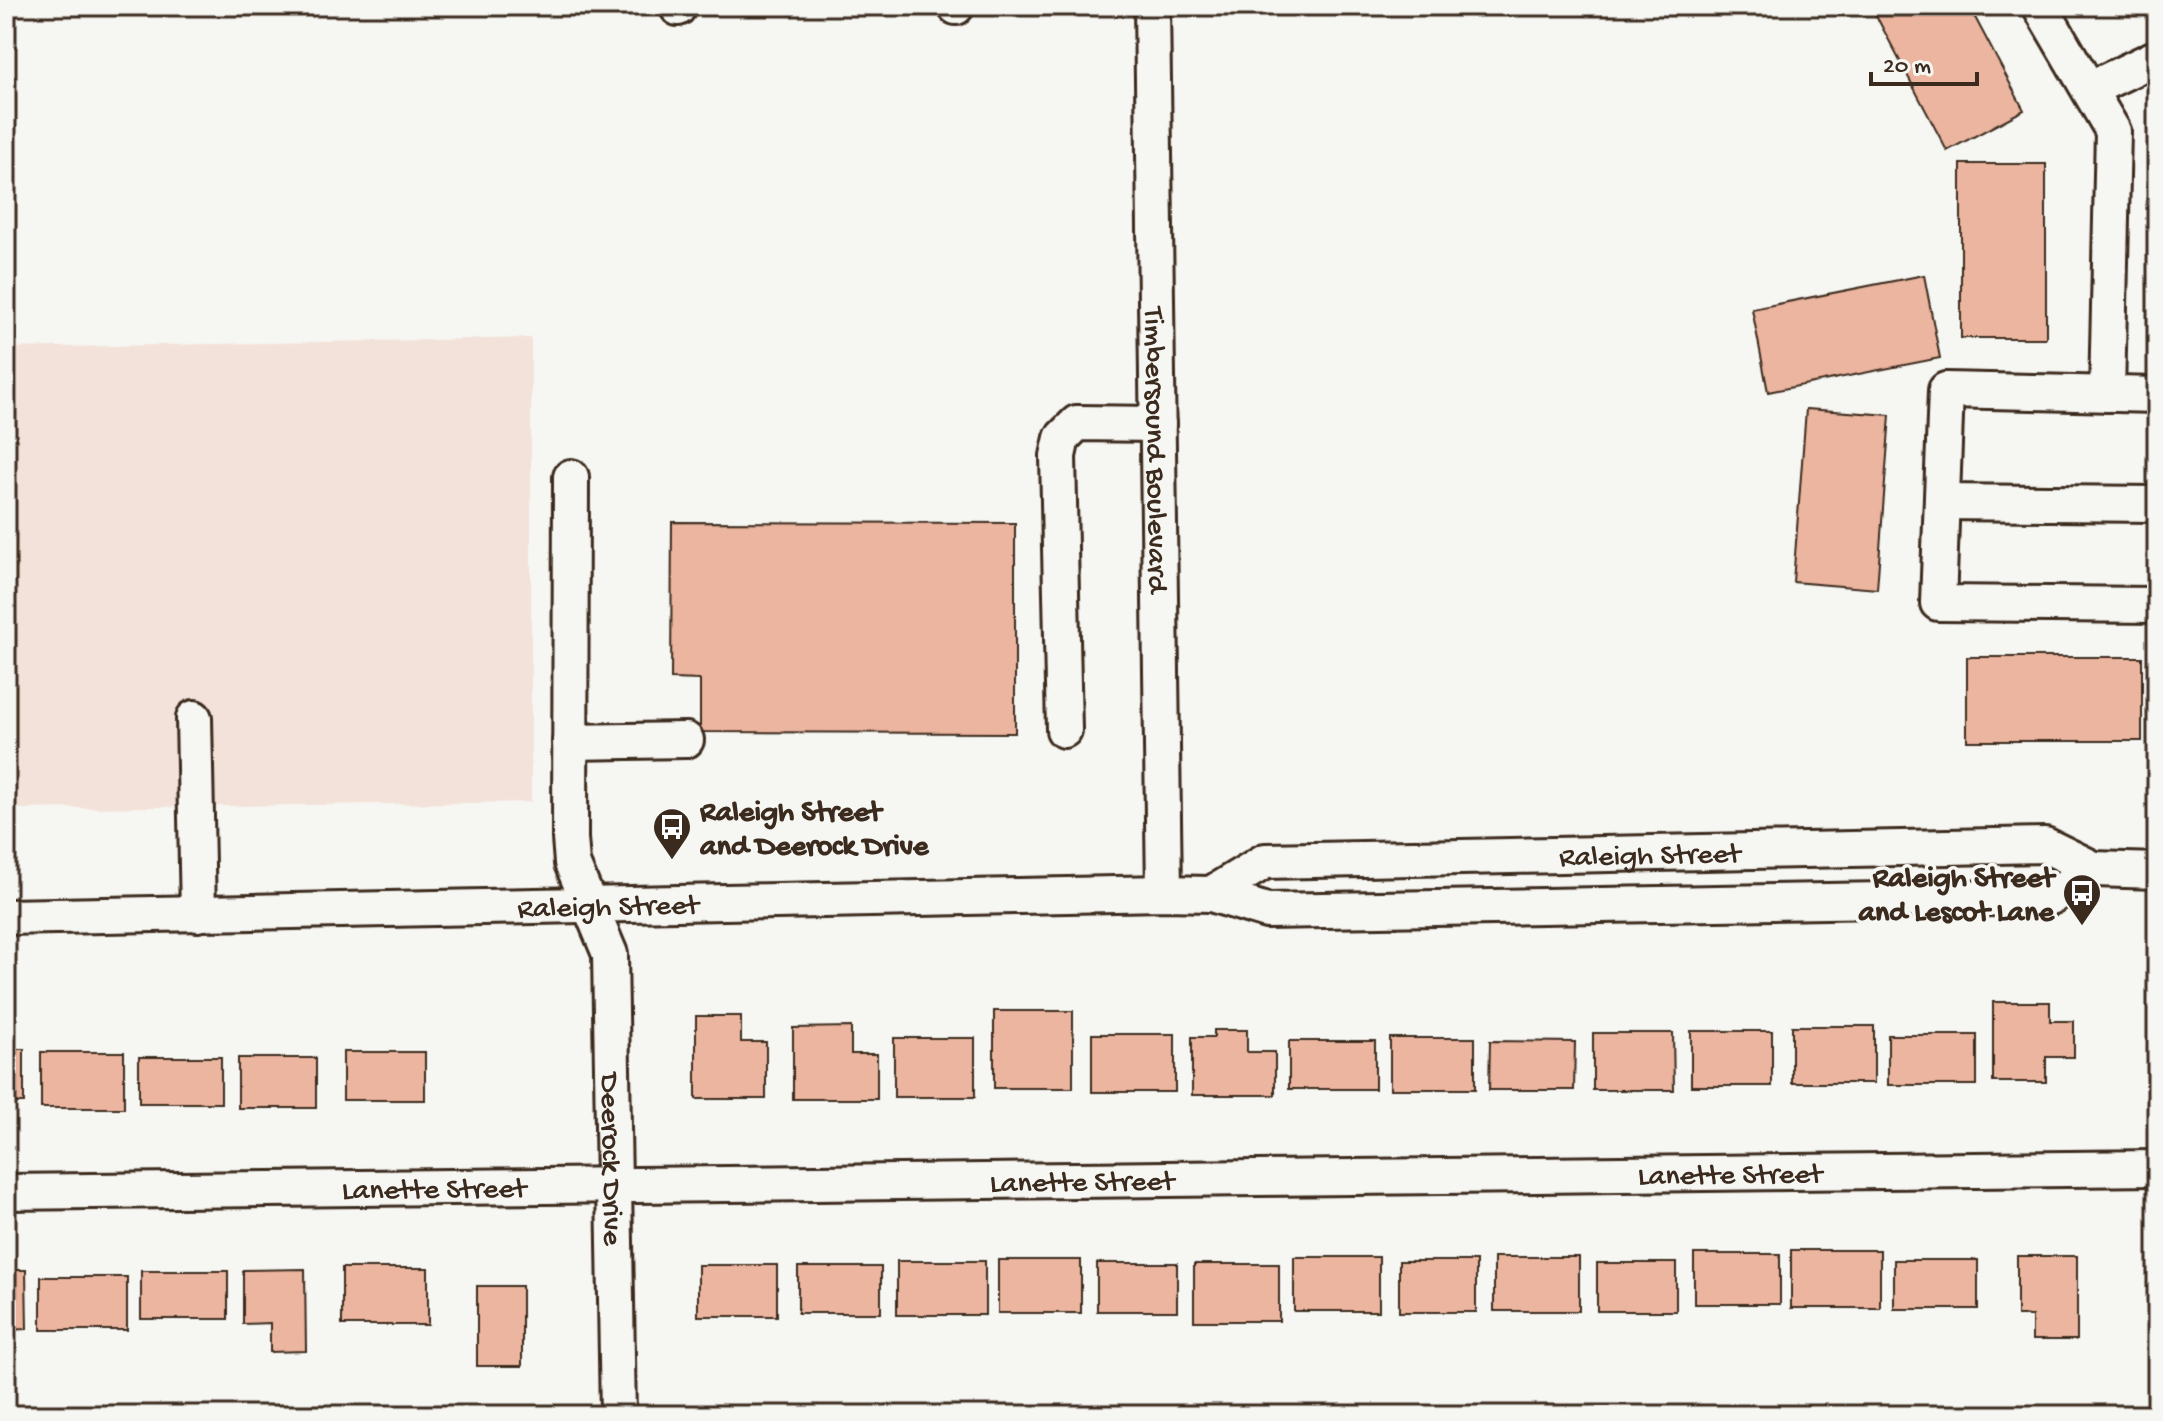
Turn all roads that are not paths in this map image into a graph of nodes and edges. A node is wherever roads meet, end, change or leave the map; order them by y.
1 (1152, 6) edge
2 (2040, 6) edge
3 (2157, 57) edge
4 (2090, 89) junction
5 (2107, 394) junction
6 (2157, 395) edge
7 (1158, 424) junction
8 (571, 477) dead end
9 (1942, 502) junction
10 (2157, 504) edge
11 (2157, 605) edge
12 (194, 718) dead end
13 (1064, 730) dead end
14 (686, 740) dead end
15 (570, 742) junction
16 (2094, 869) junction
17 (2157, 871) edge
18 (1164, 893) junction
19 (1211, 894) junction
20 (592, 907) junction
21 (198, 914) junction
22 (6, 917) edge
23 (2157, 1168) edge
24 (614, 1185) junction
25 (6, 1192) edge
26 (618, 1415) edge

1 - 7 street, Timbersound Boulevard
2 - 4 street
3 - 4 street
4 - 5 street
5 - 6 street
5 - 9 street
7 - 13 street
7 - 18 street, Timbersound Boulevard
8 - 15 street, Deerock Drive
9 - 10 street
9 - 11 street
12 - 21 street
14 - 15 street
15 - 20 street, Deerock Drive
16 - 17 street, Raleigh Street
16 - 19 street, Raleigh Street
16 - 19 street, Raleigh Street
18 - 19 street, Raleigh Street
18 - 20 street, Raleigh Street
20 - 21 street, Raleigh Street
20 - 24 street, Deerock Drive
21 - 22 street, Raleigh Street
23 - 24 street, Lanette Street
24 - 25 street, Lanette Street
24 - 26 street, Deerock Drive

